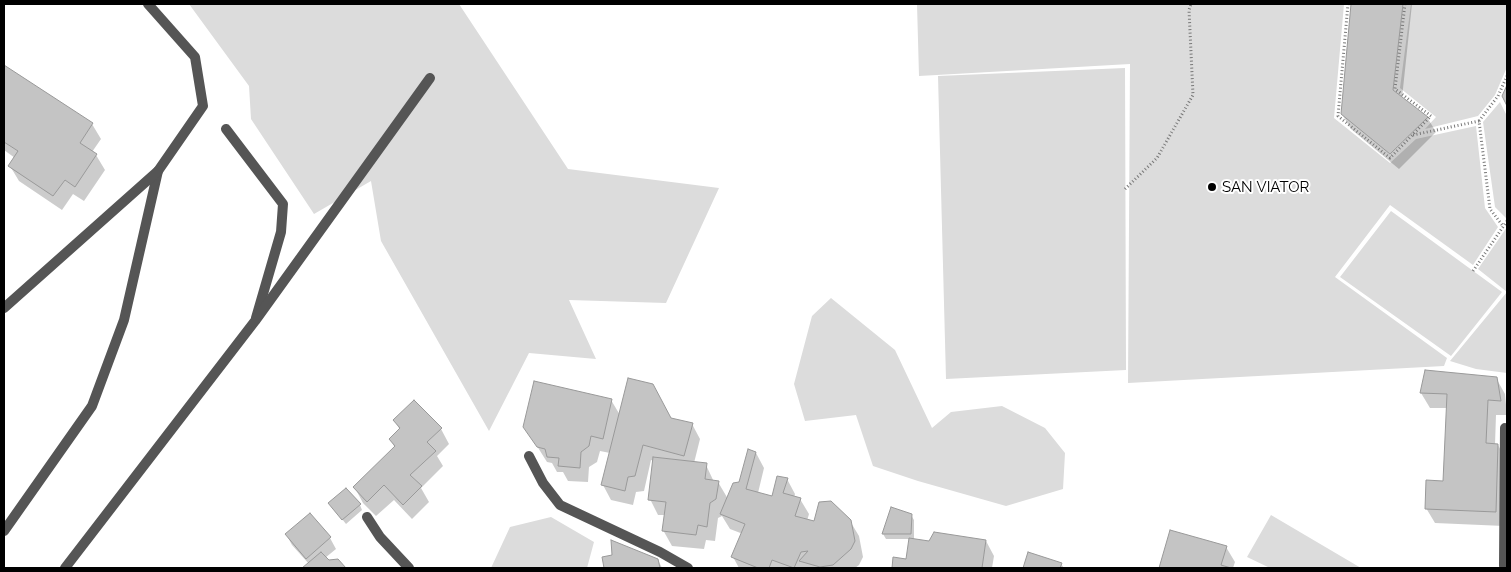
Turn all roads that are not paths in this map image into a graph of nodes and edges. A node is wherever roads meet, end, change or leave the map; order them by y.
1 (148, 4) edge
2 (430, 78) dead end
3 (226, 128) dead end
4 (158, 171) junction
5 (4, 308) edge
6 (255, 321) junction
7 (1505, 428) dead end
8 (529, 456) dead end
9 (367, 517) dead end
10 (4, 531) edge
11 (65, 568) edge
12 (409, 568) edge
13 (688, 568) edge
14 (1506, 568) edge

1 - 4 street
2 - 6 street
3 - 6 street
4 - 5 street
4 - 10 street
6 - 11 street
7 - 14 street
8 - 13 street
9 - 12 street

